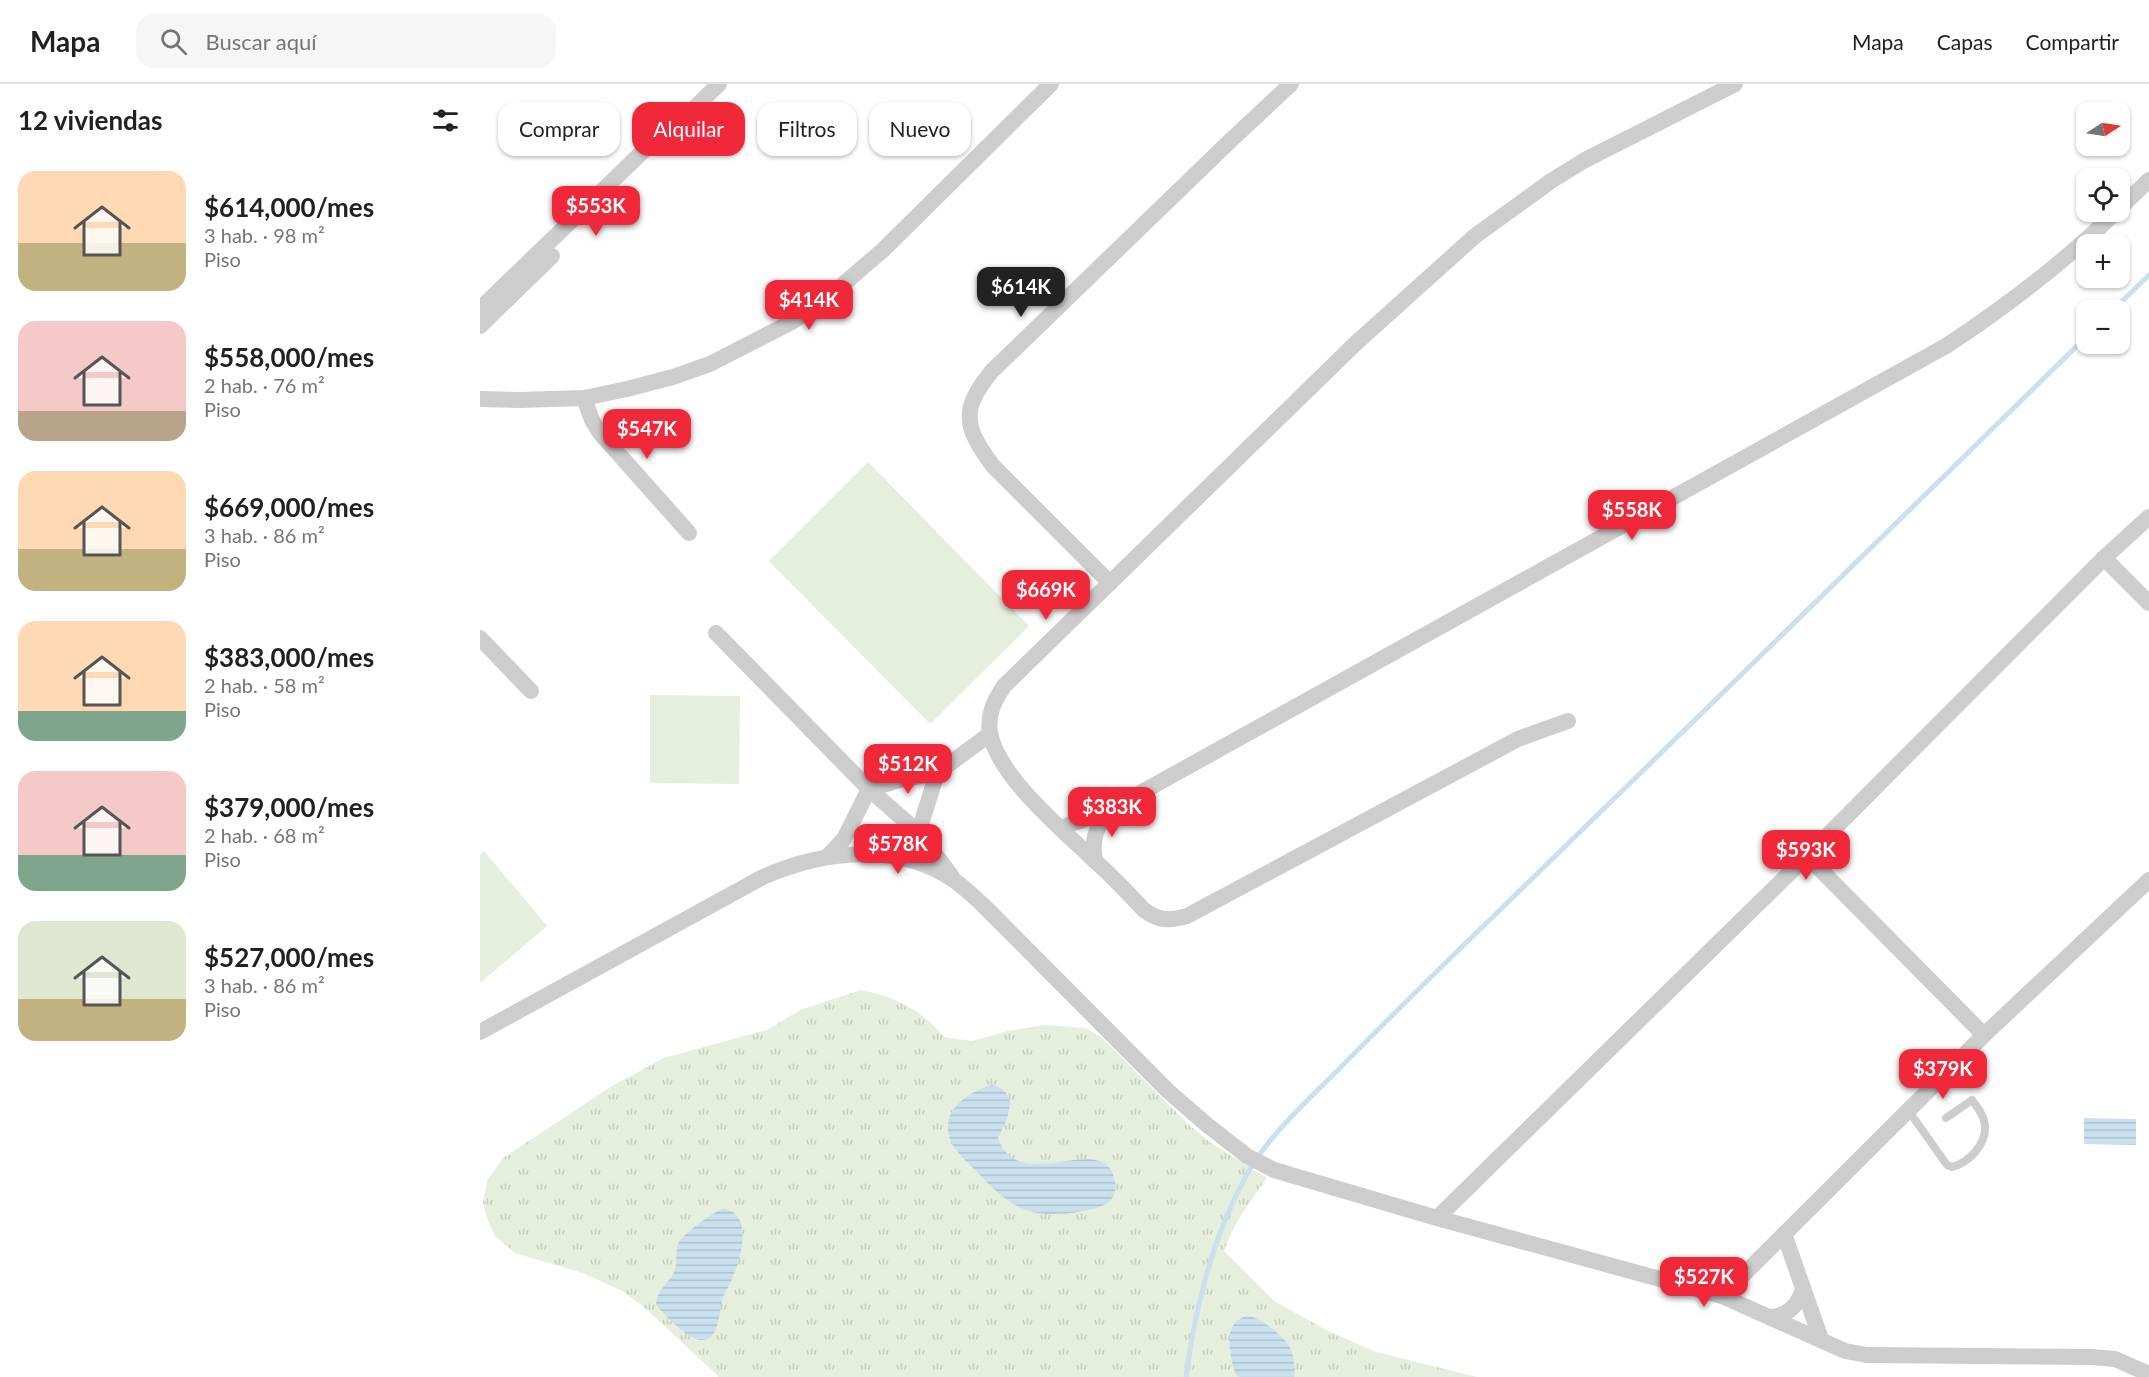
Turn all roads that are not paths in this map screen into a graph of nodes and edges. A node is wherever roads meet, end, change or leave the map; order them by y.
1 (719, 84) edge
2 (1052, 84) edge
3 (1291, 84) edge
4 (1735, 84) edge
5 (2149, 180) edge
6 (2130, 198) edge
7 (2105, 222) edge
8 (544, 256) junction
9 (480, 309) edge
10 (480, 326) edge
11 (584, 398) junction
12 (480, 399) edge
13 (2149, 517) edge
14 (689, 533) dead end
15 (2104, 558) junction
16 (1110, 583) junction
17 (2149, 603) edge
18 (716, 633) dead end
19 (480, 638) edge
20 (531, 691) dead end
21 (1568, 721) dead end
22 (990, 734) junction
23 (937, 773) junction
24 (869, 789) junction
25 (1106, 812) junction
26 (1060, 828) junction
27 (918, 833) junction
28 (1808, 856) junction
29 (827, 857) junction
30 (910, 860) junction
31 (1095, 861) junction
32 (2148, 879) edge
33 (955, 881) junction
34 (480, 1032) edge
35 (1984, 1035) junction
36 (1908, 1110) junction
37 (1946, 1118) dead end
38 (1437, 1218) junction
39 (1784, 1234) junction
40 (1803, 1288) junction
41 (1722, 1296) junction
42 (1772, 1317) junction
43 (1821, 1339) junction
44 (2149, 1374) edge

1 - 8 street
2 - 11 street
3 - 16 street
4 - 16 street
5 - 6 street
7 - 25 street
8 - 9 street
8 - 10 street
11 - 12 street
11 - 14 street
13 - 15 street
15 - 17 street
15 - 28 street
16 - 22 street
18 - 24 street
19 - 20 street
21 - 31 street
22 - 23 street
22 - 26 street
23 - 24 street
23 - 27 street
24 - 27 street
24 - 29 street
25 - 26 street
25 - 31 street
26 - 31 street
27 - 30 street
27 - 33 street
28 - 35 street
28 - 38 street
29 - 30 street
29 - 34 street
30 - 33 street
32 - 35 street
33 - 38 street
35 - 36 street
36 - 37 lane
36 - 39 street
38 - 41 street
39 - 40 street
39 - 41 street
40 - 42 street
40 - 43 street
41 - 42 street
42 - 43 street
43 - 44 street

